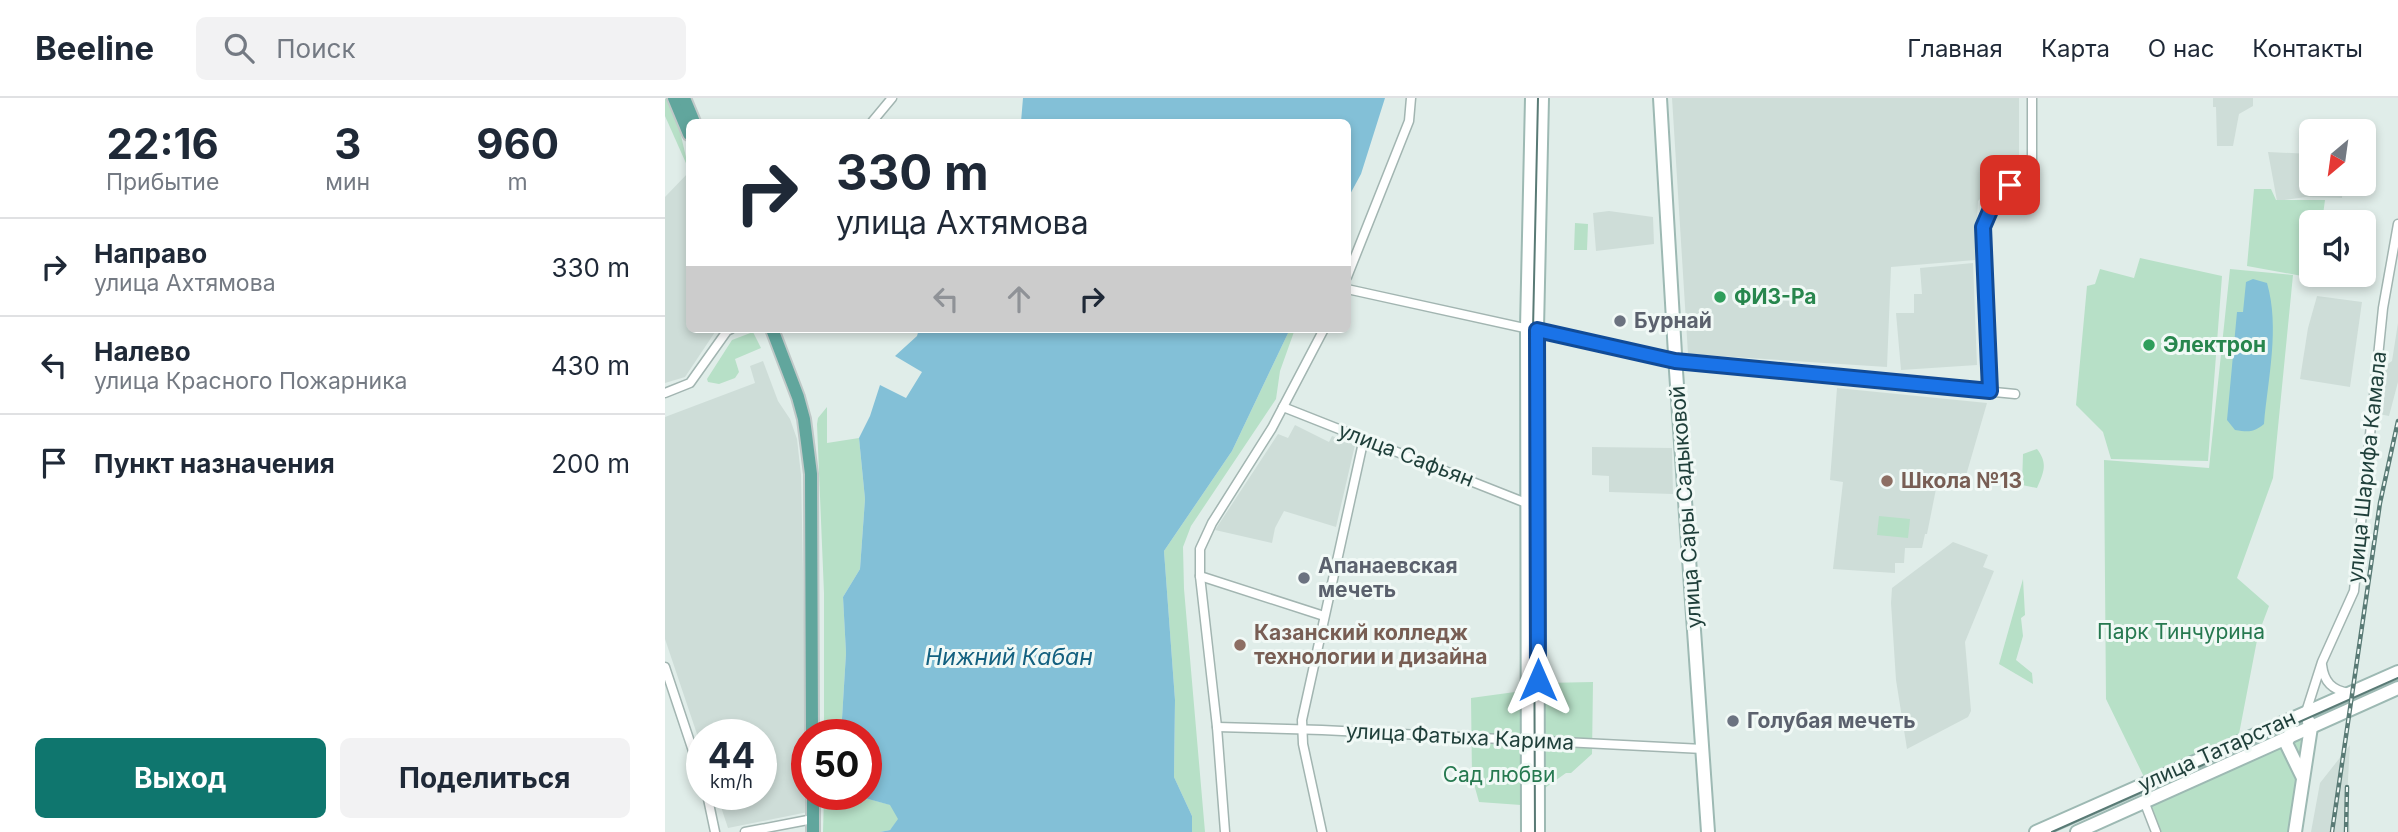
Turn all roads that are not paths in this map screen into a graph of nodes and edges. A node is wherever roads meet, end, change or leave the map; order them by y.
1 (674, 98) edge
2 (684, 98) edge
3 (892, 98) edge
4 (1411, 98) edge
5 (1532, 98) edge
6 (1542, 98) edge
7 (1660, 98) edge
8 (2032, 98) edge
9 (693, 119) edge
10 (874, 119) edge
11 (686, 127) edge
12 (2398, 224) edge
13 (1351, 267) edge
14 (1351, 290) edge
15 (1532, 329) junction
16 (726, 333) edge
17 (774, 333) edge
18 (782, 333) edge
19 (1322, 333) edge
20 (1675, 361) junction
21 (1990, 391) junction
22 (665, 393) edge
23 (2015, 394) dead end
24 (1283, 407) junction
25 (1364, 439) junction
26 (1533, 505) junction
27 (1200, 576) junction
28 (1324, 616) junction
29 (2322, 662) junction
30 (665, 667) edge
31 (2398, 672) edge
32 (2398, 688) edge
33 (2349, 693) junction
34 (2306, 712) junction
35 (813, 719) edge
36 (820, 719) edge
37 (1217, 727) junction
38 (2311, 727) junction
39 (1302, 729) junction
40 (686, 730) edge
41 (2288, 737) junction
42 (1533, 741) junction
43 (1703, 749) junction
44 (2303, 778) junction
45 (2137, 786) junction
46 (2144, 801) junction
47 (710, 810) edge
48 (821, 810) edge
49 (813, 825) edge
50 (794, 828) edge
51 (715, 832) edge
52 (745, 832) edge
53 (821, 832) edge
54 (1225, 832) edge
55 (1322, 832) edge
56 (1528, 832) edge
57 (1538, 832) edge
58 (1708, 832) edge
59 (2036, 832) edge
60 (2077, 832) edge
61 (2156, 832) edge
62 (2295, 832) edge

1 - 11 main road
2 - 9 main road
3 - 10 street
4 - 13 street
5 - 15 main road
6 - 15 main road
7 - 20 main road, улица Сары Садыковой
8 - 21 street
12 - 29 street, улица Шарифа Камала
14 - 15 street
15 - 20 street
15 - 26 main road
16 - 22 street
17 - 35 main road
18 - 36 main road
19 - 24 street
20 - 21 street
20 - 43 main road, улица Сары Садыковой
21 - 23 street
24 - 25 street, улица Сафьян
24 - 27 street
25 - 26 street, улица Сафьян
25 - 28 street
26 - 42 main road
27 - 28 street
27 - 37 street
28 - 39 street
29 - 33 street
29 - 34 street, улица Шарифа Камала
30 - 40 street
31 - 33 main road, улица Татарстан
32 - 38 main road, улица Татарстан
33 - 34 main road, улица Татарстан
34 - 38 main road
34 - 41 main road
34 - 45 main road, улица Татарстан
37 - 39 street, улица Фатыха Карима
37 - 54 street
38 - 41 main road, улица Татарстан
38 - 44 main road
39 - 42 street, улица Фатыха Карима
39 - 55 street
41 - 44 main road
41 - 46 main road, улица Татарстан
42 - 43 street, улица Фатыха Карима
42 - 56 main road
42 - 57 main road
43 - 58 main road, улица Сары Садыковой
44 - 62 main road
45 - 46 main road
45 - 59 main road, улица Татарстан
46 - 60 main road, улица Татарстан
46 - 61 street
47 - 51 street
48 - 53 main road
49 - 50 street
50 - 52 street

